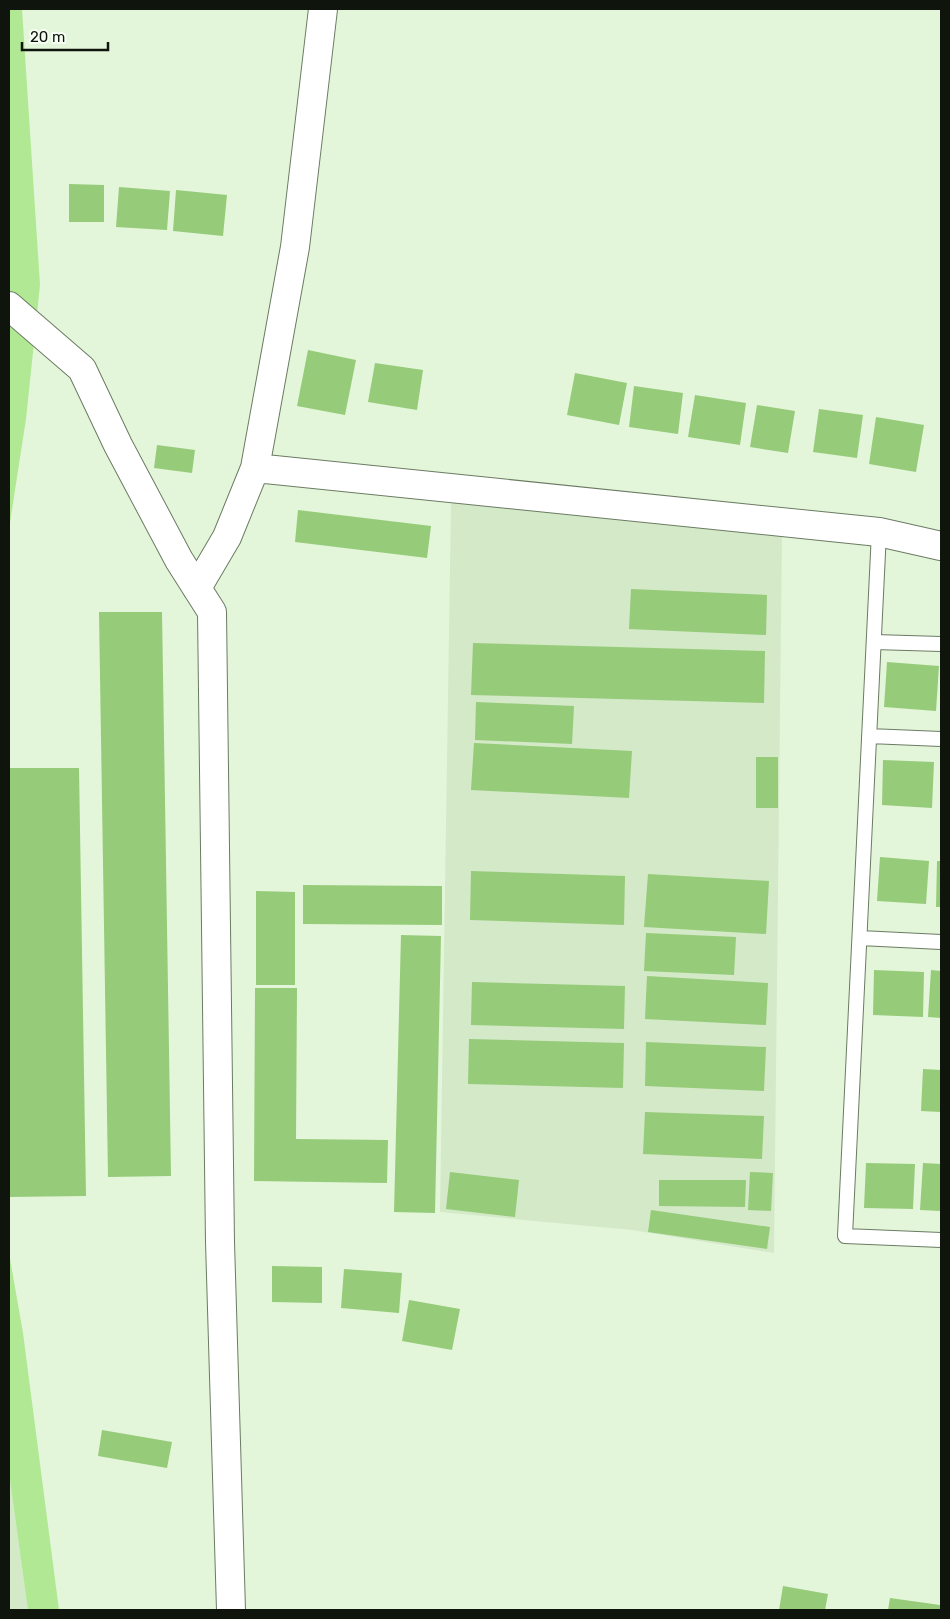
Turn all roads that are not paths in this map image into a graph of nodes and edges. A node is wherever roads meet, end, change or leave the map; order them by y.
1 (323, 9) edge
2 (9, 306) edge
3 (255, 468) junction
4 (879, 532) junction
5 (941, 546) edge
6 (197, 588) junction
7 (874, 642) junction
8 (941, 644) edge
9 (869, 736) junction
10 (941, 739) edge
11 (860, 938) junction
12 (941, 942) edge
13 (941, 1240) edge
14 (231, 1610) edge

1 - 3 street
2 - 6 street
3 - 4 street
3 - 6 street
4 - 5 street
4 - 7 lane
6 - 14 street
7 - 8 lane
7 - 9 lane
9 - 10 lane
9 - 11 lane
11 - 12 lane
11 - 13 lane

